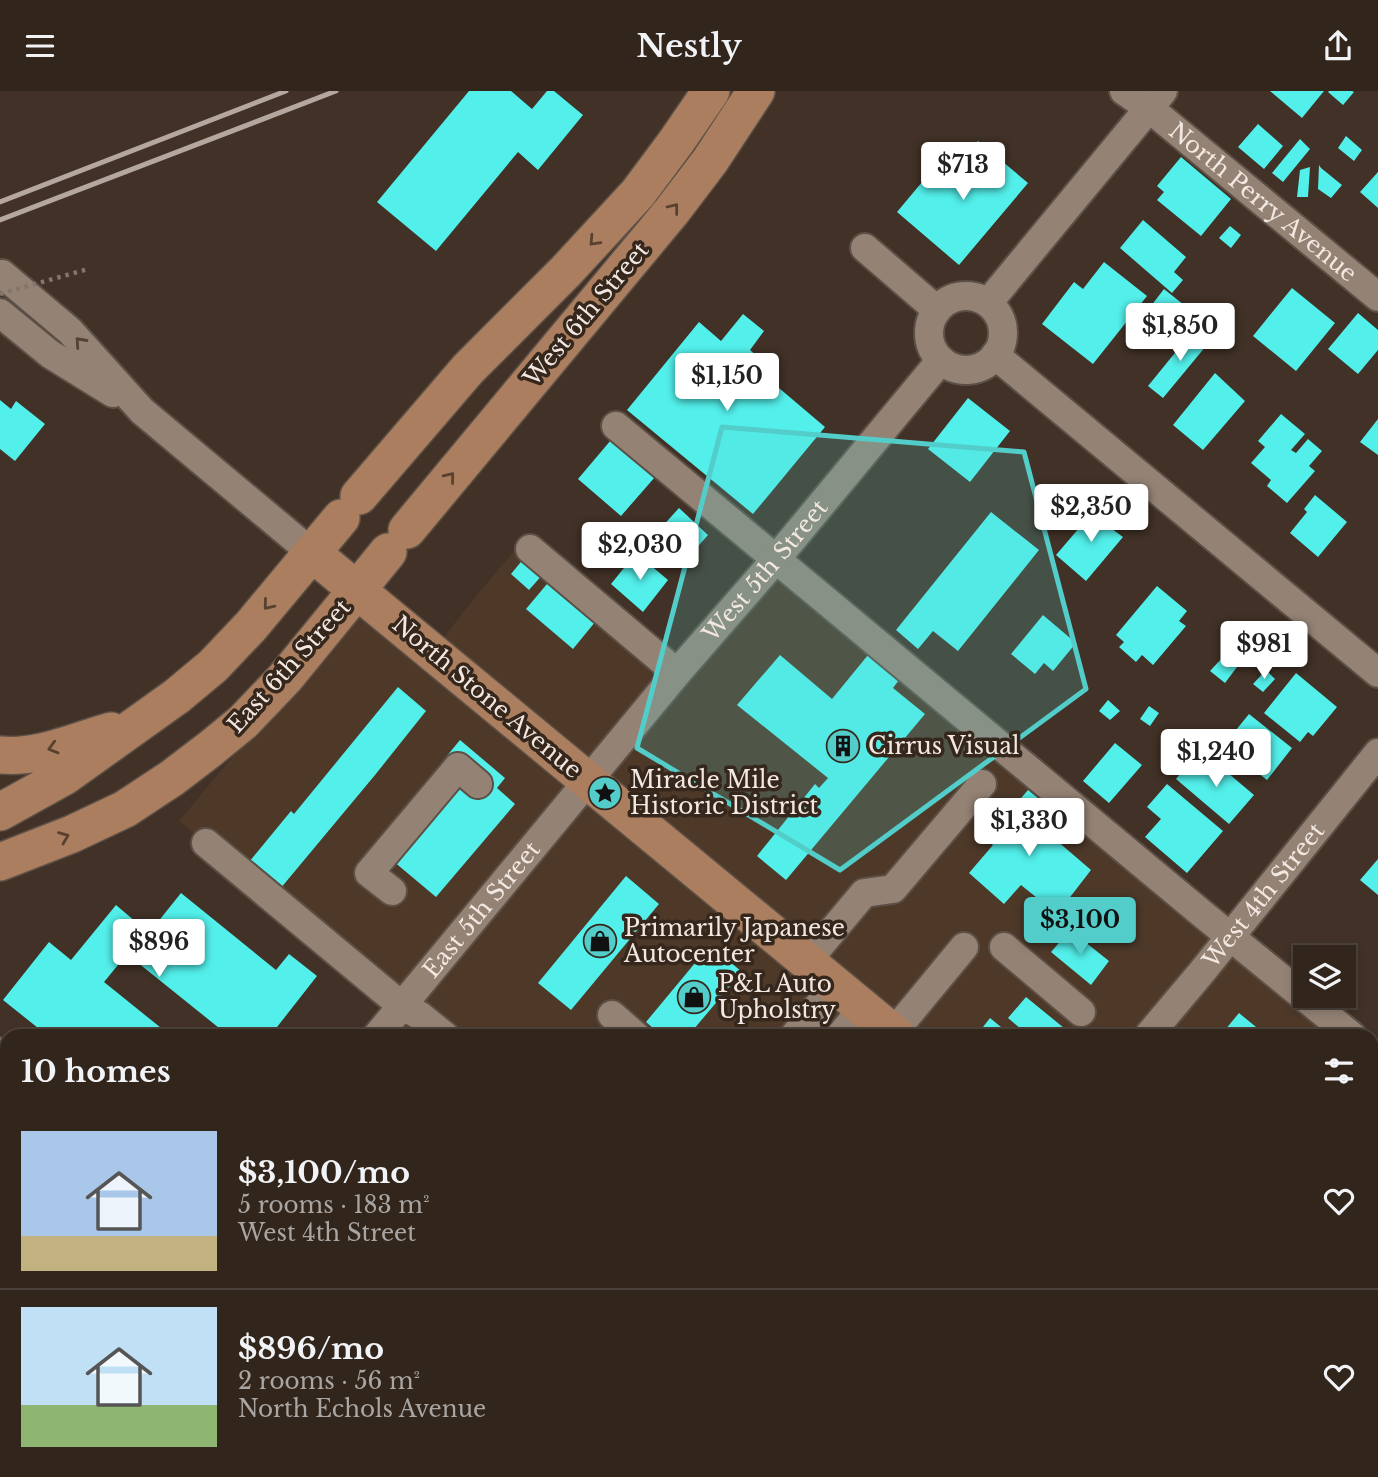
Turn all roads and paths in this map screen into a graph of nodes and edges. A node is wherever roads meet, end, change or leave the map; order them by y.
1 (710, 91) edge
2 (756, 91) edge
3 (1124, 91) edge
4 (1156, 100) edge
5 (864, 248) dead end
6 (89, 269) dead end
7 (1, 284) edge
8 (1378, 297) edge
9 (988, 303) junction
10 (937, 310) junction
11 (0, 313) edge
12 (995, 355) junction
13 (941, 360) junction
14 (142, 411) junction
15 (616, 426) dead end
16 (530, 549) dead end
17 (312, 552) junction
18 (776, 559) junction
19 (358, 590) junction
20 (677, 673) junction
21 (1378, 673) edge
22 (142, 722) junction
23 (1378, 753) edge
24 (0, 755) edge
25 (587, 781) junction
26 (478, 784) dead end
27 (982, 785) dead end
28 (0, 812) edge
29 (206, 843) dead end
30 (0, 862) edge
31 (391, 891) dead end
32 (1231, 936) junction
33 (964, 947) dead end
34 (1004, 947) dead end
35 (807, 961) junction
36 (835, 985) junction
37 (402, 1006) junction
38 (863, 1008) junction
39 (1081, 1012) dead end
40 (612, 1016) dead end
41 (383, 1029) edge
42 (436, 1029) edge
43 (628, 1029) edge
44 (800, 1029) edge
45 (846, 1029) edge
46 (888, 1029) edge
47 (900, 1029) edge
48 (1154, 1029) edge
49 (1344, 1029) edge

1 -> 17 main road, West 6th Street
19 -> 2 main road, West 6th Street
3 - 4 street, North Perry Avenue
4 - 8 street, North Perry Avenue
4 - 9 street
5 - 10 street
6 - 7 path, bridge
14 -> 7 street, North Stone Avenue
9 - 10 street
9 - 12 street
10 - 13 street
11 - 14 street, North Stone Avenue
12 - 13 street
12 - 21 street
13 - 18 street, West 5th Street
14 - 17 street, North Stone Avenue
15 - 18 street
16 - 20 street
17 - 19 main road, North Stone Avenue
17 -> 22 main road
18 - 20 street, West 5th Street
18 - 32 street
19 - 25 main road, North Stone Avenue
30 -> 19 main road, East 6th Street
20 - 25 street, West 5th Street
22 -> 24 main road
22 - 28 main road
23 - 32 street, West 4th Street
25 - 35 main road, North Stone Avenue
25 - 37 street, East 5th Street
26 - 31 street
27 - 35 street
29 - 37 street
32 - 48 street, West 4th Street
32 - 49 street
33 - 47 street
34 - 39 street
35 - 36 main road, North Stone Avenue
36 - 38 main road, North Stone Avenue
36 - 44 street
37 - 41 street, East 5th Street
37 - 42 street
38 - 45 street
38 - 46 main road, North Stone Avenue
40 - 43 street

